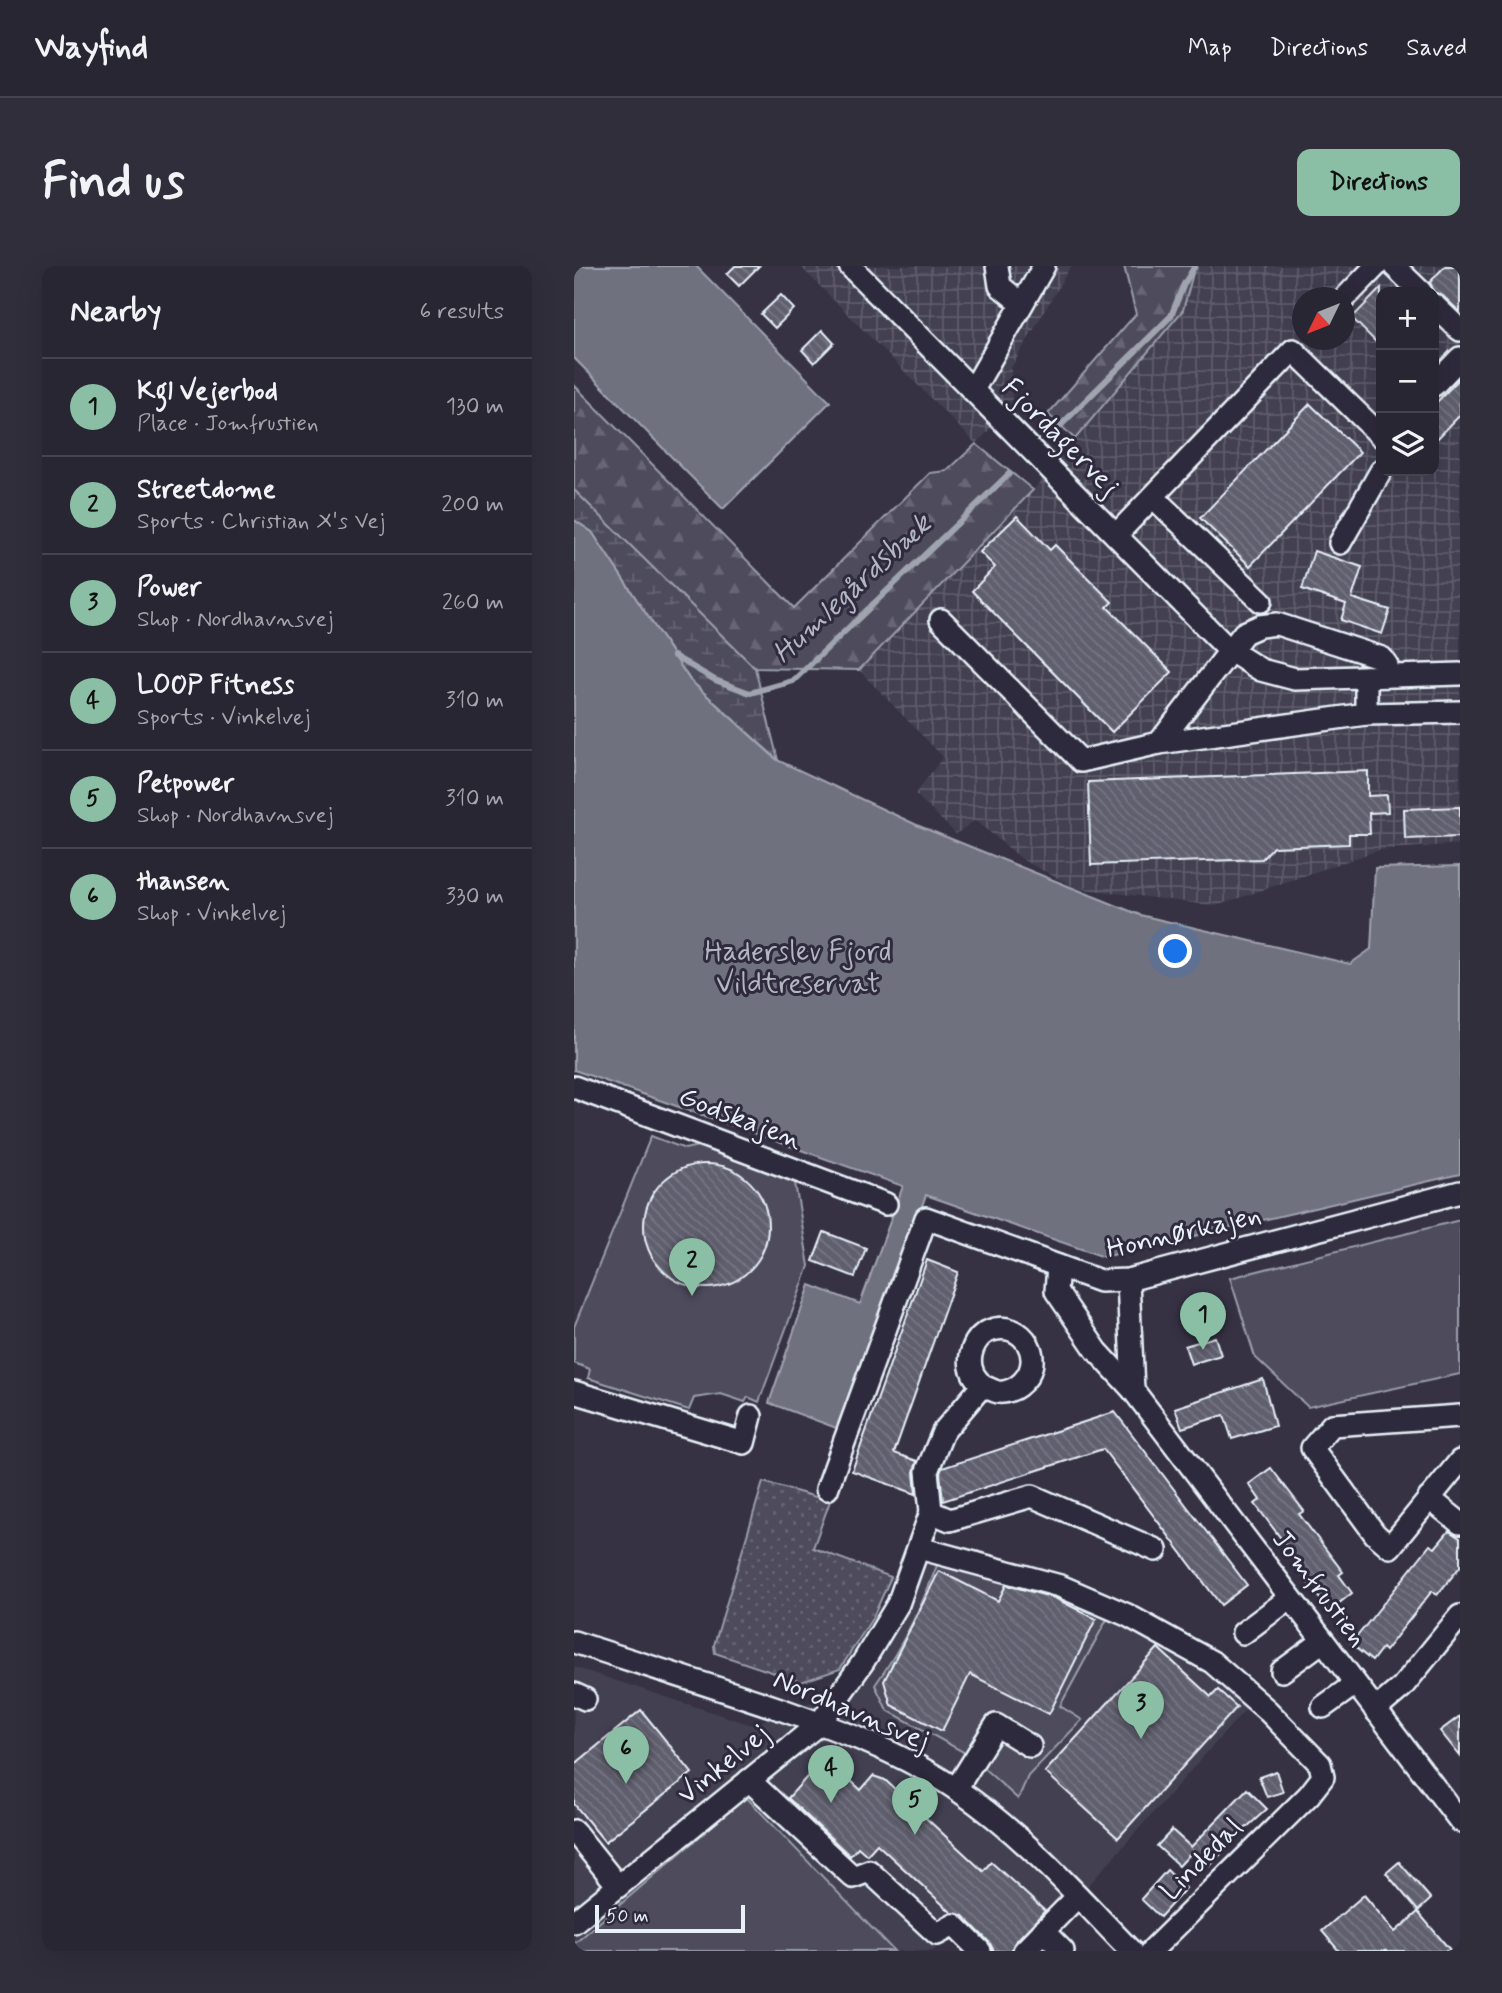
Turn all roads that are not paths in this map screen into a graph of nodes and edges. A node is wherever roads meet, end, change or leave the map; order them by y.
1 (850, 266) edge
2 (996, 266) edge
3 (1044, 266) edge
4 (1376, 266) edge
5 (1394, 266) edge
6 (1416, 287) edge
7 (1355, 288) edge
8 (1022, 304) junction
9 (1439, 310) edge
10 (1460, 330) edge
11 (1293, 350) edge
12 (1303, 350) edge
13 (1460, 358) edge
14 (1439, 380) edge
15 (973, 390) junction
16 (1376, 431) edge
17 (1378, 476) edge
18 (1153, 498) junction
19 (1116, 535) junction
20 (1340, 543) dead end
21 (1261, 601) dead end
22 (941, 620) dead end
23 (1229, 650) junction
24 (1460, 674) edge
25 (1376, 677) junction
26 (1460, 712) edge
27 (1366, 714) junction
28 (1159, 743) junction
29 (574, 1087) edge
30 (1460, 1192) edge
31 (886, 1204) dead end
32 (1058, 1266) junction
33 (1128, 1280) junction
34 (982, 1386) dead end
35 (1133, 1390) junction
36 (574, 1392) edge
37 (751, 1416) dead end
38 (1460, 1416) edge
39 (1460, 1461) edge
40 (827, 1489) dead end
41 (1429, 1498) junction
42 (931, 1512) junction
43 (1460, 1523) edge
44 (919, 1548) junction
45 (1156, 1550) dead end
46 (1290, 1598) junction
47 (1460, 1616) edge
48 (1243, 1633) dead end
49 (1323, 1641) junction
50 (574, 1642) edge
51 (1282, 1671) dead end
52 (1355, 1684) junction
53 (1323, 1707) dead end
54 (1375, 1710) junction
55 (820, 1723) junction
56 (1030, 1746) dead end
57 (749, 1780) junction
58 (956, 1789) junction
59 (1460, 1821) edge
60 (574, 1831) edge
61 (618, 1886) junction
62 (1078, 1896) junction
63 (574, 1922) edge
64 (1043, 1931) junction
65 (980, 1951) edge
66 (1024, 1951) edge
67 (1063, 1951) edge
68 (1131, 1951) edge
69 (1151, 1951) edge

1 - 15 street, Fjordagervej
2 - 8 street
3 - 8 street
4 - 7 street
5 - 6 street
8 - 15 street
9 - 10 street
11 - 18 street
12 - 16 street
13 - 14 street
15 - 19 street, Fjordagervej
17 - 20 street
18 - 19 street
18 - 21 street
19 - 23 street, Fjordagervej
22 - 28 street
23 - 25 street, Fjordagervej
23 - 25 street
23 - 28 street
24 - 25 street, Fjordagervej
25 - 27 street
26 - 27 street
27 - 28 street
29 - 31 street, Godskajen
30 - 33 street, Honnørkajen
32 - 33 street, Honnørkajen
32 - 35 street, Jomfrustien
32 - 40 street, Honnørkajen
33 - 35 street
34 - 42 street, Vinkelvej
35 - 46 street, Jomfrustien
36 - 37 street
38 - 41 street
39 - 41 street
41 - 43 street
42 - 44 street, Vinkelvej
42 - 45 street
44 - 55 street, Vinkelvej
44 - 69 street, Lindedal
46 - 48 street
46 - 49 street, Jomfrustien
47 - 54 street
49 - 51 street
49 - 52 street, Jomfrustien
50 - 55 street, Nordhavnsvej
52 - 53 street
52 - 54 street, Jomfrustien
54 - 59 street, Jomfrustien
55 - 57 street, Vinkelvej
55 - 58 street, Nordhavnsvej
56 - 58 street
57 - 61 street, Vinkelvej
57 - 65 street
58 - 62 street, Nordhavnsvej
60 - 61 street
61 - 63 street, Vinkelvej
62 - 64 street
62 - 68 street, Nordhavnsvej
64 - 66 street
64 - 67 street

